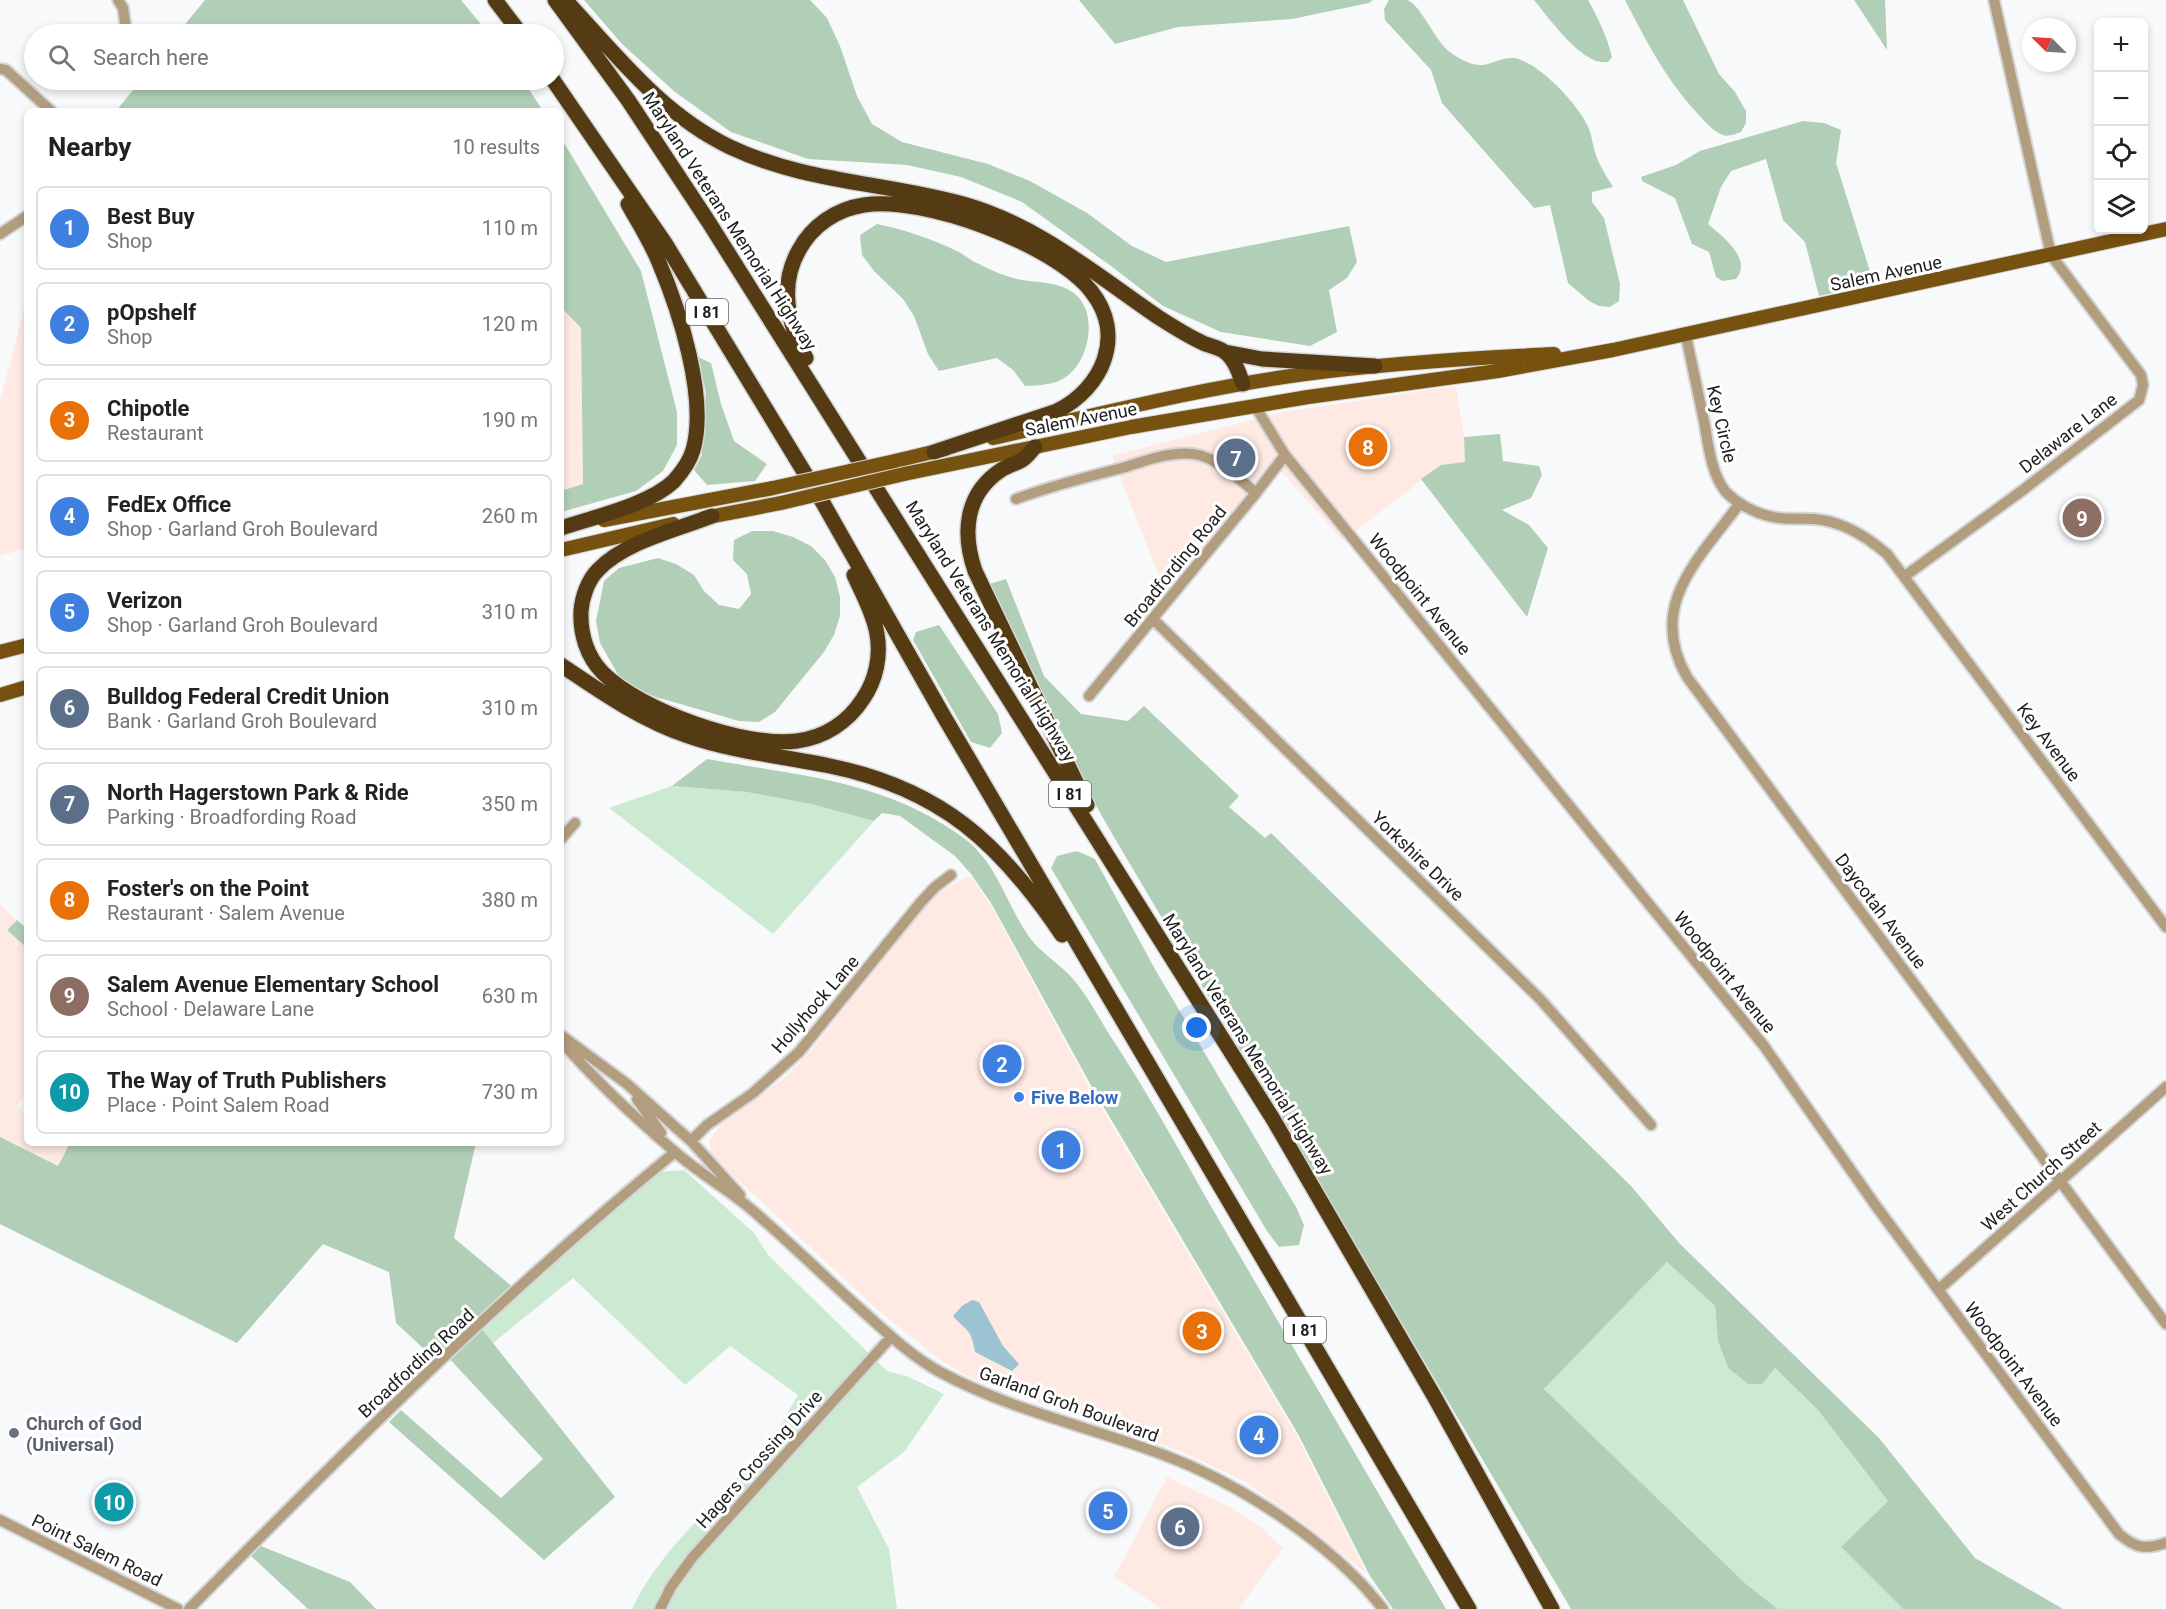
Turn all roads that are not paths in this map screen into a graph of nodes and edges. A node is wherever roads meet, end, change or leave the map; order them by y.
1 (118, 0) edge
2 (495, 0) edge
3 (555, 0) edge
4 (565, 0) edge
5 (1994, 0) edge
6 (125, 24) edge
7 (513, 24) edge
8 (0, 69) edge
9 (24, 86) edge
10 (28, 90) edge
11 (560, 90) edge
12 (48, 108) edge
13 (586, 124) junction
14 (24, 218) edge
15 (2166, 229) edge
16 (0, 234) edge
17 (2051, 255) junction
18 (1686, 336) junction
19 (1613, 350) junction
20 (1225, 352) junction
21 (1375, 366) junction
22 (1243, 384) junction
23 (1255, 406) junction
24 (1035, 447) junction
25 (854, 451) junction
26 (934, 452) junction
27 (1285, 455) junction
28 (1256, 493) junction
29 (1016, 499) dead end
30 (823, 503) junction
31 (1740, 503) junction
32 (712, 516) junction
33 (564, 527) edge
34 (564, 527) edge
35 (564, 549) edge
36 (1905, 576) junction
37 (1152, 619) junction
38 (24, 646) edge
39 (0, 652) edge
40 (564, 666) edge
41 (24, 688) edge
42 (0, 694) edge
43 (1089, 696) dead end
44 (575, 823) dead end
45 (564, 836) edge
46 (951, 875) dead end
47 (1128, 886) junction
48 (2166, 927) edge
49 (564, 1037) edge
50 (564, 1044) edge
51 (1142, 1051) junction
52 (627, 1084) junction
53 (2166, 1087) edge
54 (1651, 1125) dead end
55 (691, 1141) junction
56 (675, 1152) junction
57 (2060, 1180) junction
58 (728, 1182) junction
59 (756, 1213) junction
60 (1938, 1290) junction
61 (2166, 1324) edge
62 (891, 1337) junction
63 (0, 1520) edge
64 (2166, 1543) edge
65 (178, 1609) edge
66 (189, 1609) edge
67 (660, 1609) edge
68 (1383, 1609) edge
69 (1468, 1609) edge
70 (1552, 1609) edge

1 - 6 street
2 - 7 highway
3 - 25 highway, Maryland Veterans Memorial Highway / I 81
4 - 20 highway
5 - 17 street
8 - 9 street
10 - 12 street
11 - 13 highway, I 81
13 - 30 highway, I 81
13 - 33 highway
14 - 16 street
15 - 17 main road, Salem Avenue
17 - 18 main road, Salem Avenue
17 - 36 street, Delaware Lane
18 - 19 main road, Salem Avenue
18 - 31 street, Key Circle
19 - 21 main road, Salem Avenue
19 - 23 main road, Salem Avenue
20 - 21 highway
20 - 22 highway
21 - 22 main road, Salem Avenue
22 - 23 main road
22 - 26 main road, Salem Avenue
23 - 24 main road, Salem Avenue
23 - 27 street, Woodpoint Avenue
24 - 32 main road, Salem Avenue, bridge
24 - 47 highway
25 - 26 highway
25 - 47 highway, Maryland Veterans Memorial Highway / I 81
26 - 34 main road, Salem Avenue, bridge
27 - 28 street, Broadfording Road
27 - 60 street, Woodpoint Avenue
28 - 29 street
28 - 37 street, Broadfording Road
30 - 32 highway
30 - 51 highway, I 81
31 - 36 street, Key Circle
31 - 57 street, Daycotah Avenue
32 - 35 main road, Salem Avenue
36 - 48 street, Key Avenue
37 - 43 street, Broadfording Road
37 - 54 street, Yorkshire Drive
38 - 39 main road
40 - 51 highway
41 - 42 main road
44 - 45 street
46 - 55 street, Hollyhock Lane
47 - 70 highway, Maryland Veterans Memorial Highway / I 81
49 - 52 street, Garland Groh Boulevard
50 - 56 street, Garland Groh Boulevard
51 - 69 highway, I 81
52 - 55 street, Garland Groh Boulevard
52 - 56 street
53 - 57 street, West Church Street
55 - 58 street, Garland Groh Boulevard
56 - 58 street
56 - 59 street, Garland Groh Boulevard
56 - 66 street, Broadfording Road
57 - 60 street, West Church Street
57 - 61 street, Daycotah Avenue
58 - 59 street, Garland Groh Boulevard
59 - 62 street, Garland Groh Boulevard
60 - 64 street, Woodpoint Avenue
62 - 67 street, Hagers Crossing Drive
62 - 68 street, Garland Groh Boulevard
63 - 65 street, Point Salem Road

